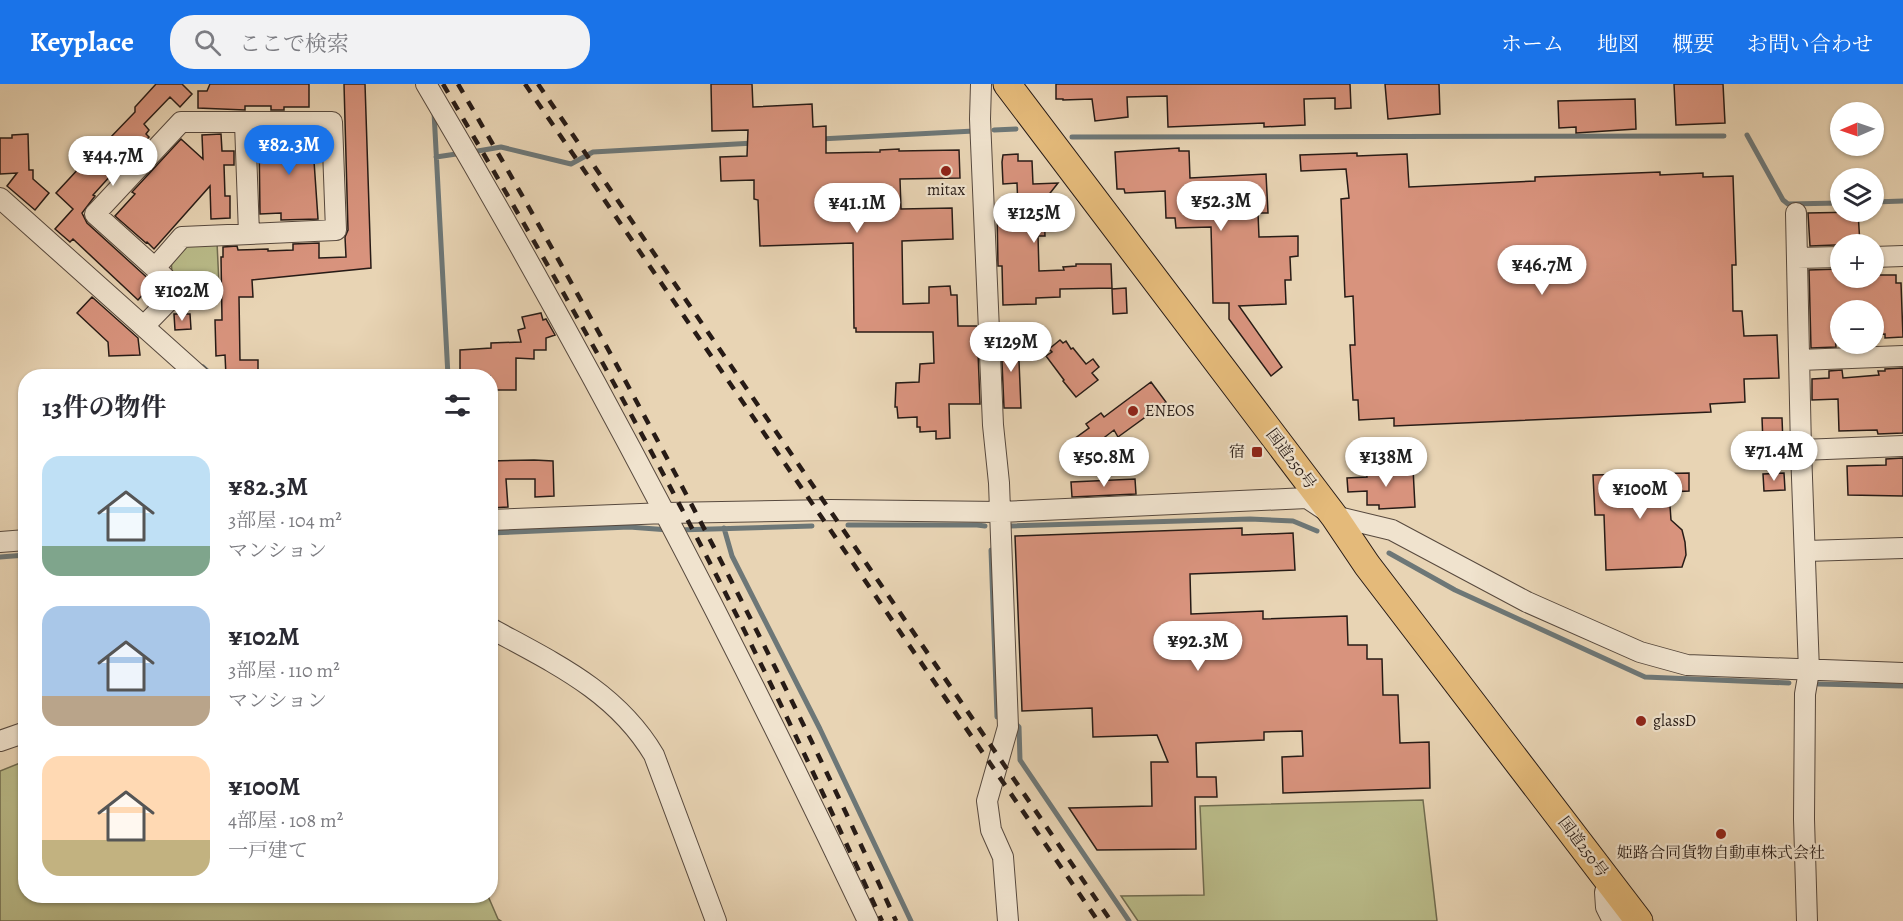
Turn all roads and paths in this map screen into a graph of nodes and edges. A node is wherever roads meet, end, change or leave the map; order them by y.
1 (426, 84) edge
2 (981, 84) edge
3 (1007, 84) edge
4 (245, 123) junction
5 (0, 198) edge
6 (1796, 213) dead end
7 (249, 234) junction
8 (1903, 256) edge
9 (1830, 257) edge
10 (1884, 257) edge
11 (1797, 258) junction
12 (155, 268) junction
13 (144, 326) junction
14 (1903, 356) edge
15 (1800, 360) junction
16 (177, 367) edge
17 (1903, 446) edge
18 (1802, 450) junction
19 (1000, 512) junction
20 (1334, 516) junction
21 (498, 520) edge
22 (671, 523) junction
23 (1392, 530) junction
24 (18, 541) edge
25 (0, 542) edge
26 (1903, 548) edge
27 (1806, 551) junction
28 (1367, 565) junction
29 (498, 632) edge
30 (1809, 671) junction
31 (1903, 673) edge
32 (18, 735) edge
33 (0, 741) edge
34 (1612, 885) junction
35 (716, 921) edge
36 (868, 921) edge
37 (1008, 921) edge
38 (1613, 921) edge
39 (1640, 921) edge
40 (1807, 921) edge

1 - 22 street
2 - 19 street
3 - 20 highway, 国道250号
4 - 7 street
4 - 7 street
4 - 12 street
5 - 13 street
6 - 11 street
7 - 12 street
8 - 10 street
9 - 11 street
11 - 15 street
12 - 13 street
13 - 16 street
14 - 15 street
15 - 18 street
17 - 18 street
18 - 27 street
19 - 20 street
19 - 22 street
19 - 37 street
20 - 23 street
20 - 28 highway, 国道250号
21 - 22 street
22 - 36 street
23 - 28 street
23 - 30 street
24 - 25 street
26 - 27 street
27 - 30 street
28 - 34 highway, 国道250号
29 - 35 street
30 - 31 street
30 - 40 street
32 - 33 street
34 - 38 street
34 - 39 highway, 国道250号

